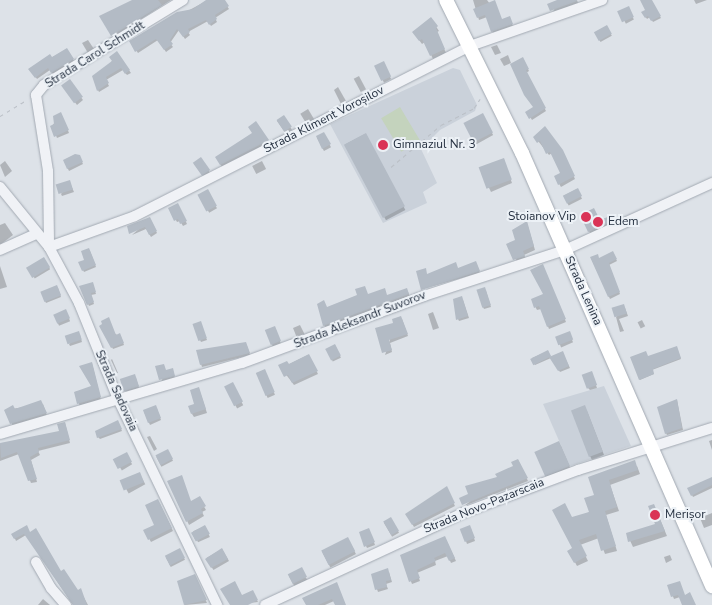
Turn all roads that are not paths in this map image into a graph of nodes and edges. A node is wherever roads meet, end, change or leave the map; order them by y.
1 (183, 0) edge
2 (446, 0) edge
3 (602, 0) edge
4 (470, 46) junction
5 (712, 183) edge
6 (0, 187) edge
7 (36, 234) junction
8 (49, 246) junction
9 (0, 250) edge
10 (565, 250) junction
11 (118, 399) junction
12 (712, 428) edge
13 (0, 434) edge
14 (652, 447) junction
15 (36, 562) dead end
16 (712, 586) edge
17 (66, 605) edge
18 (218, 605) edge
19 (265, 605) edge

1 - 8 street, Strada Carol Schmidt
2 - 4 street, Strada Lenina
3 - 4 street, Strada Kliment Voroșilov
4 - 8 street, Strada Kliment Voroșilov
4 - 10 street, Strada Lenina
5 - 10 street, Strada Aleksandr Suvorov
6 - 7 street, Strada Sadovaia
7 - 8 street, Strada Sadovaia
7 - 9 street
8 - 11 street, Strada Sadovaia
10 - 11 street, Strada Aleksandr Suvorov
10 - 14 street, Strada Lenina
11 - 13 street, Strada Aleksandr Suvorov
11 - 18 street, Strada Sadovaia
12 - 14 street, Strada Novo-Pazarscaia
14 - 16 street, Strada Lenina
14 - 19 street, Strada Novo-Pazarscaia
15 - 17 street

